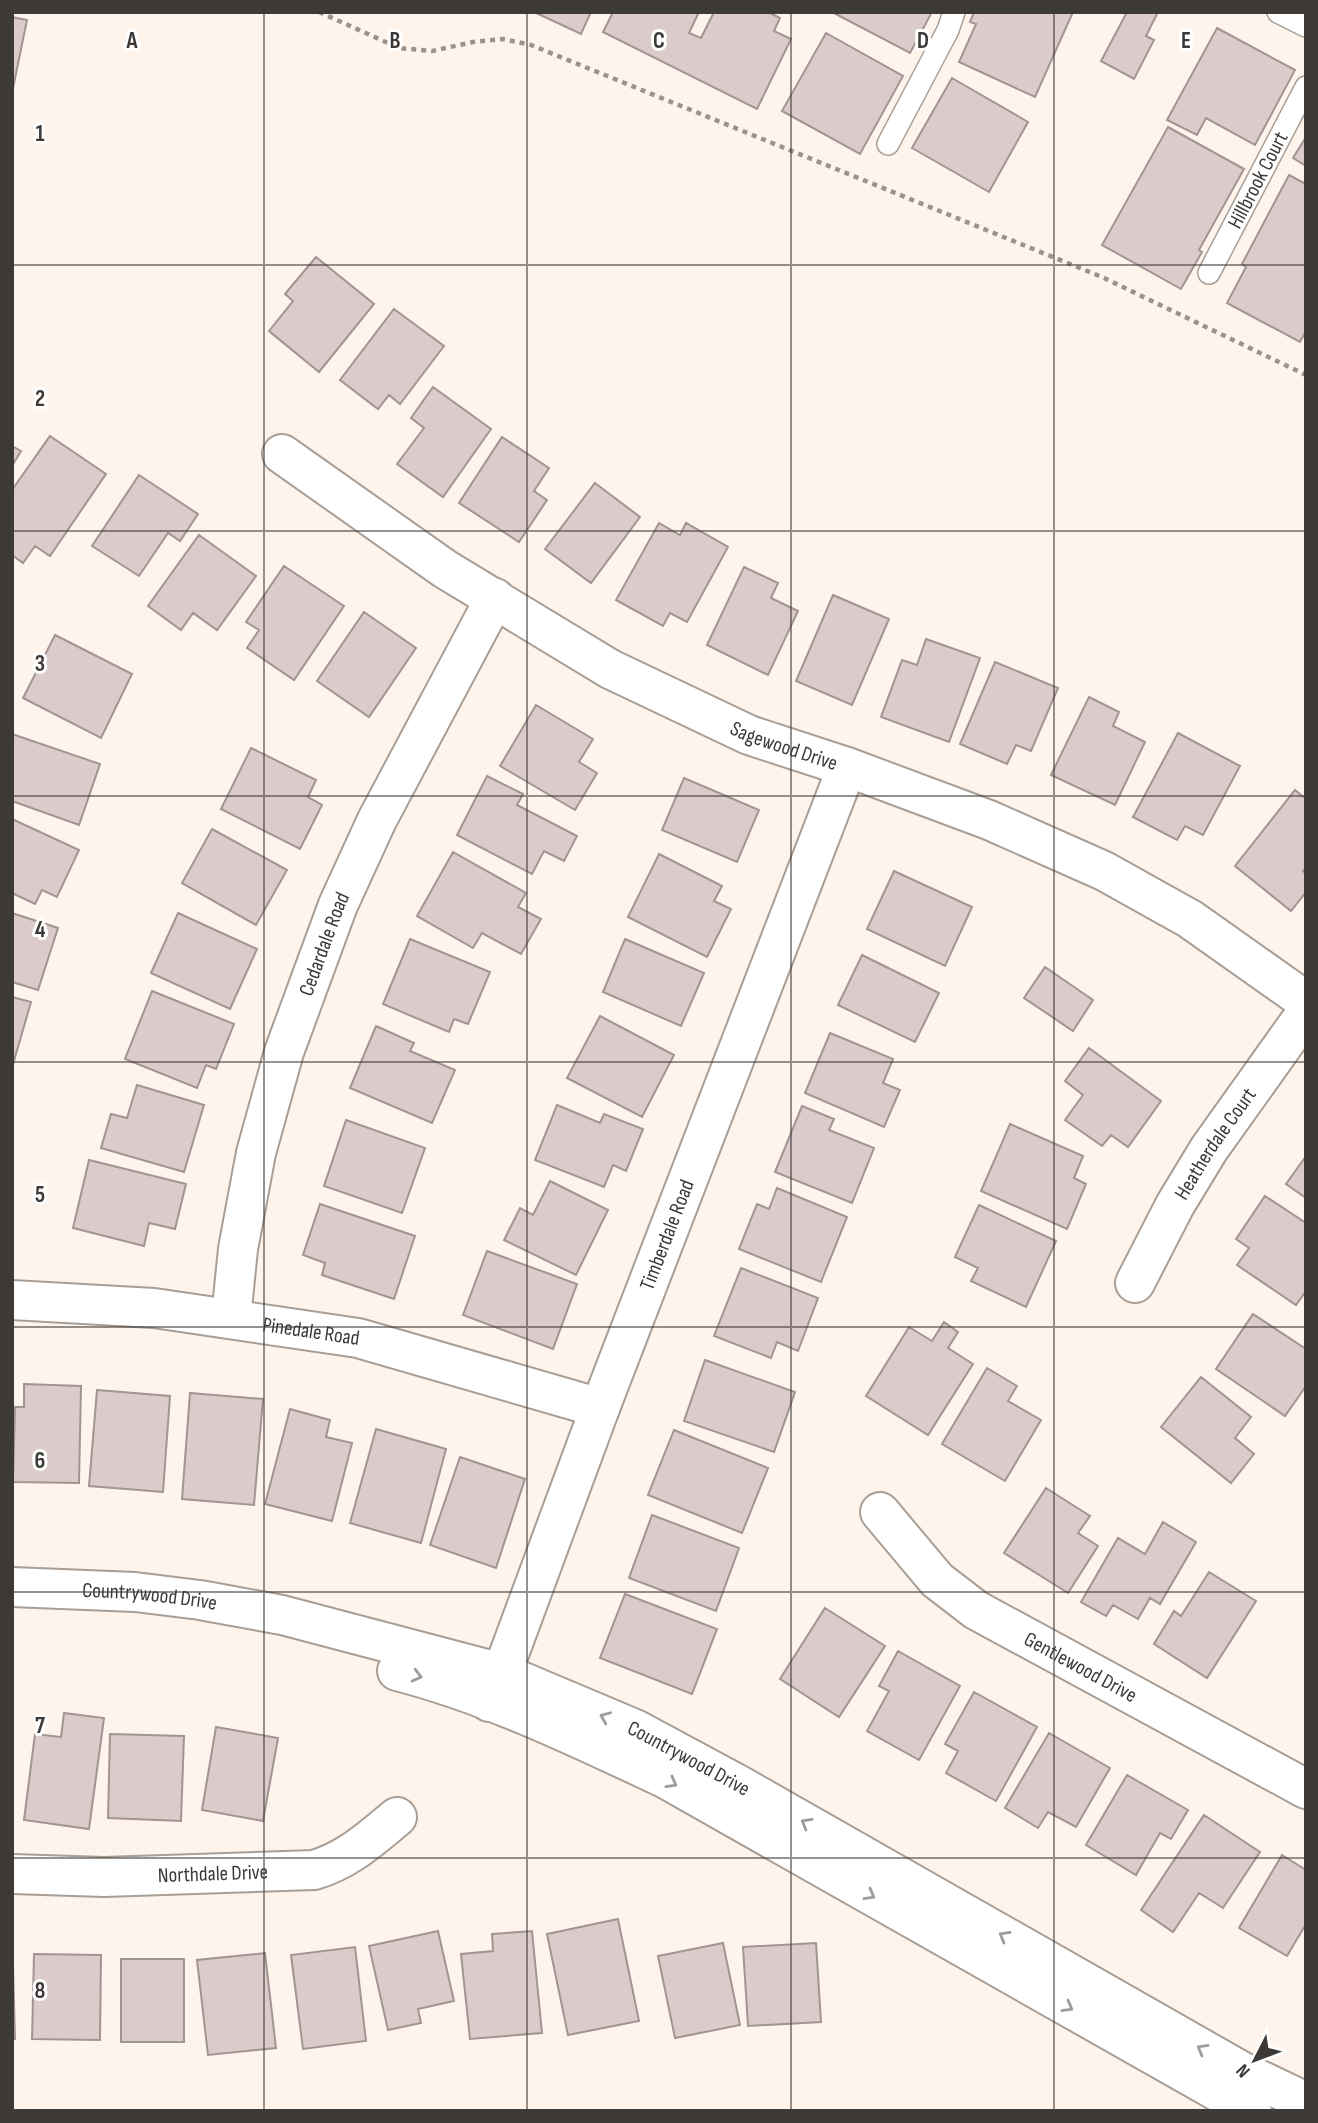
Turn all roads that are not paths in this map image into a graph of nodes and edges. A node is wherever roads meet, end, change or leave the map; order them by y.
1 (954, 12) edge
2 (1278, 12) edge
3 (1306, 26) edge
4 (1306, 87) edge
5 (887, 144) dead end
6 (1209, 273) dead end
7 (282, 454) dead end
8 (495, 598) junction
9 (847, 767) junction
10 (1306, 1001) edge
11 (1306, 1013) edge
12 (1135, 1283) dead end
13 (12, 1300) edge
14 (231, 1318) junction
15 (600, 1408) junction
16 (880, 1512) dead end
17 (12, 1587) edge
18 (12, 1613) edge
19 (495, 1688) junction
20 (1306, 1788) edge
21 (397, 1817) dead end
22 (12, 1874) edge
23 (1306, 2102) edge
24 (1252, 2111) edge

1 - 5 lane
2 - 3 lane
4 - 6 lane, Hillbrook Court
7 - 8 street, Sagewood Drive
8 - 9 street, Sagewood Drive
8 - 14 street, Cedardale Road
9 - 10 street, Sagewood Drive
9 - 15 street, Timberdale Road
11 - 12 street, Heatherdale Court
13 - 14 street, Pinedale Road
14 - 15 street, Pinedale Road
15 - 19 street, Timberdale Road
16 - 20 street, Gentlewood Drive
17 - 19 street, Countrywood Drive
18 -> 19 street, Countrywood Drive
23 -> 19 street, Countrywood Drive
19 -> 24 street, Countrywood Drive
21 - 22 street, Northdale Drive

